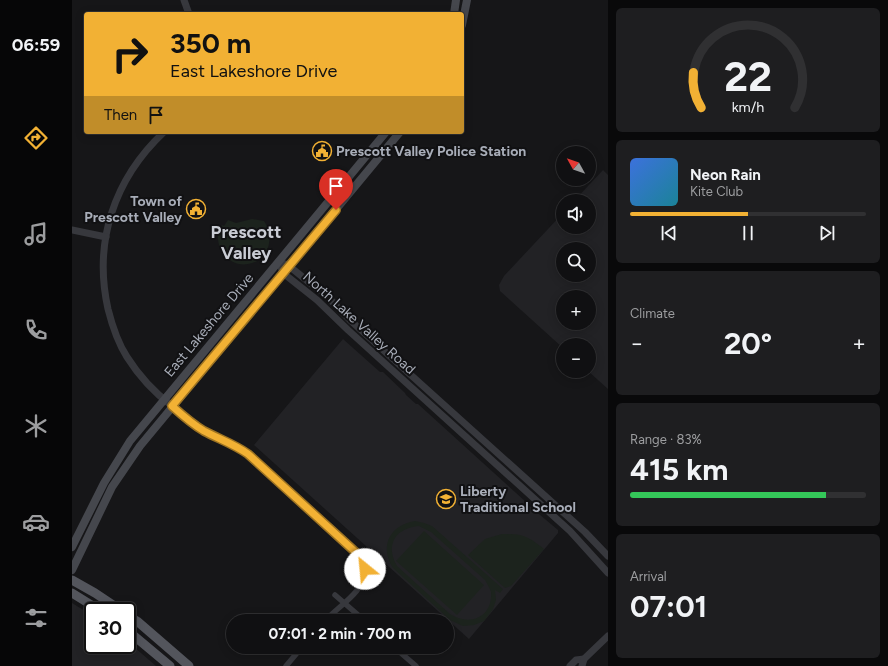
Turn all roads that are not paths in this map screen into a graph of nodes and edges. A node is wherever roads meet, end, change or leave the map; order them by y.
1 (184, 0) edge
2 (456, 0) edge
3 (467, 0) edge
4 (465, 11) junction
5 (189, 12) edge
6 (455, 12) edge
7 (464, 16) edge
8 (162, 134) edge
9 (384, 134) edge
10 (398, 134) edge
11 (72, 230) edge
12 (106, 236) junction
13 (279, 261) junction
14 (289, 266) junction
15 (283, 273) junction
16 (164, 400) junction
17 (172, 406) junction
18 (108, 485) junction
19 (72, 547) edge
20 (608, 556) edge
21 (72, 570) edge
22 (608, 574) edge
23 (72, 580) edge
24 (72, 593) edge
25 (335, 595) dead end
26 (86, 602) edge
27 (108, 602) edge
28 (345, 603) junction
29 (331, 614) edge
30 (357, 614) edge
31 (136, 620) edge
32 (608, 636) edge
33 (136, 638) edge
34 (296, 654) edge
35 (402, 654) edge
36 (583, 662) edge
37 (170, 666) edge
38 (189, 666) edge
39 (286, 666) edge
40 (416, 666) edge
41 (570, 666) edge

1 - 5 street
2 - 6 main road
3 - 4 main road
4 - 6 main road
4 - 7 main road
8 - 12 street
9 - 13 main road, East Lakeshore Drive
10 - 14 main road, East Lakeshore Drive
11 - 12 street
12 - 16 street
13 - 14 street, North Lake Valley Road
13 - 15 street, North Lake Valley Road
13 - 16 main road, East Lakeshore Drive
14 - 15 main road, East Lakeshore Drive
14 - 20 street, North Lake Valley Road
15 - 17 main road, East Lakeshore Drive
15 - 22 street, North Lake Valley Road
16 - 17 street
16 - 18 main road, East Lakeshore Drive
17 - 18 main road, East Lakeshore Drive
17 - 28 street
18 - 19 main road, East Lakeshore Drive
18 - 21 main road, East Lakeshore Drive
23 - 27 main road
24 - 26 main road
25 - 28 street
28 - 29 street
28 - 30 street
31 - 38 main road
32 - 36 street
33 - 37 main road
34 - 39 street
35 - 40 street
36 - 41 street

